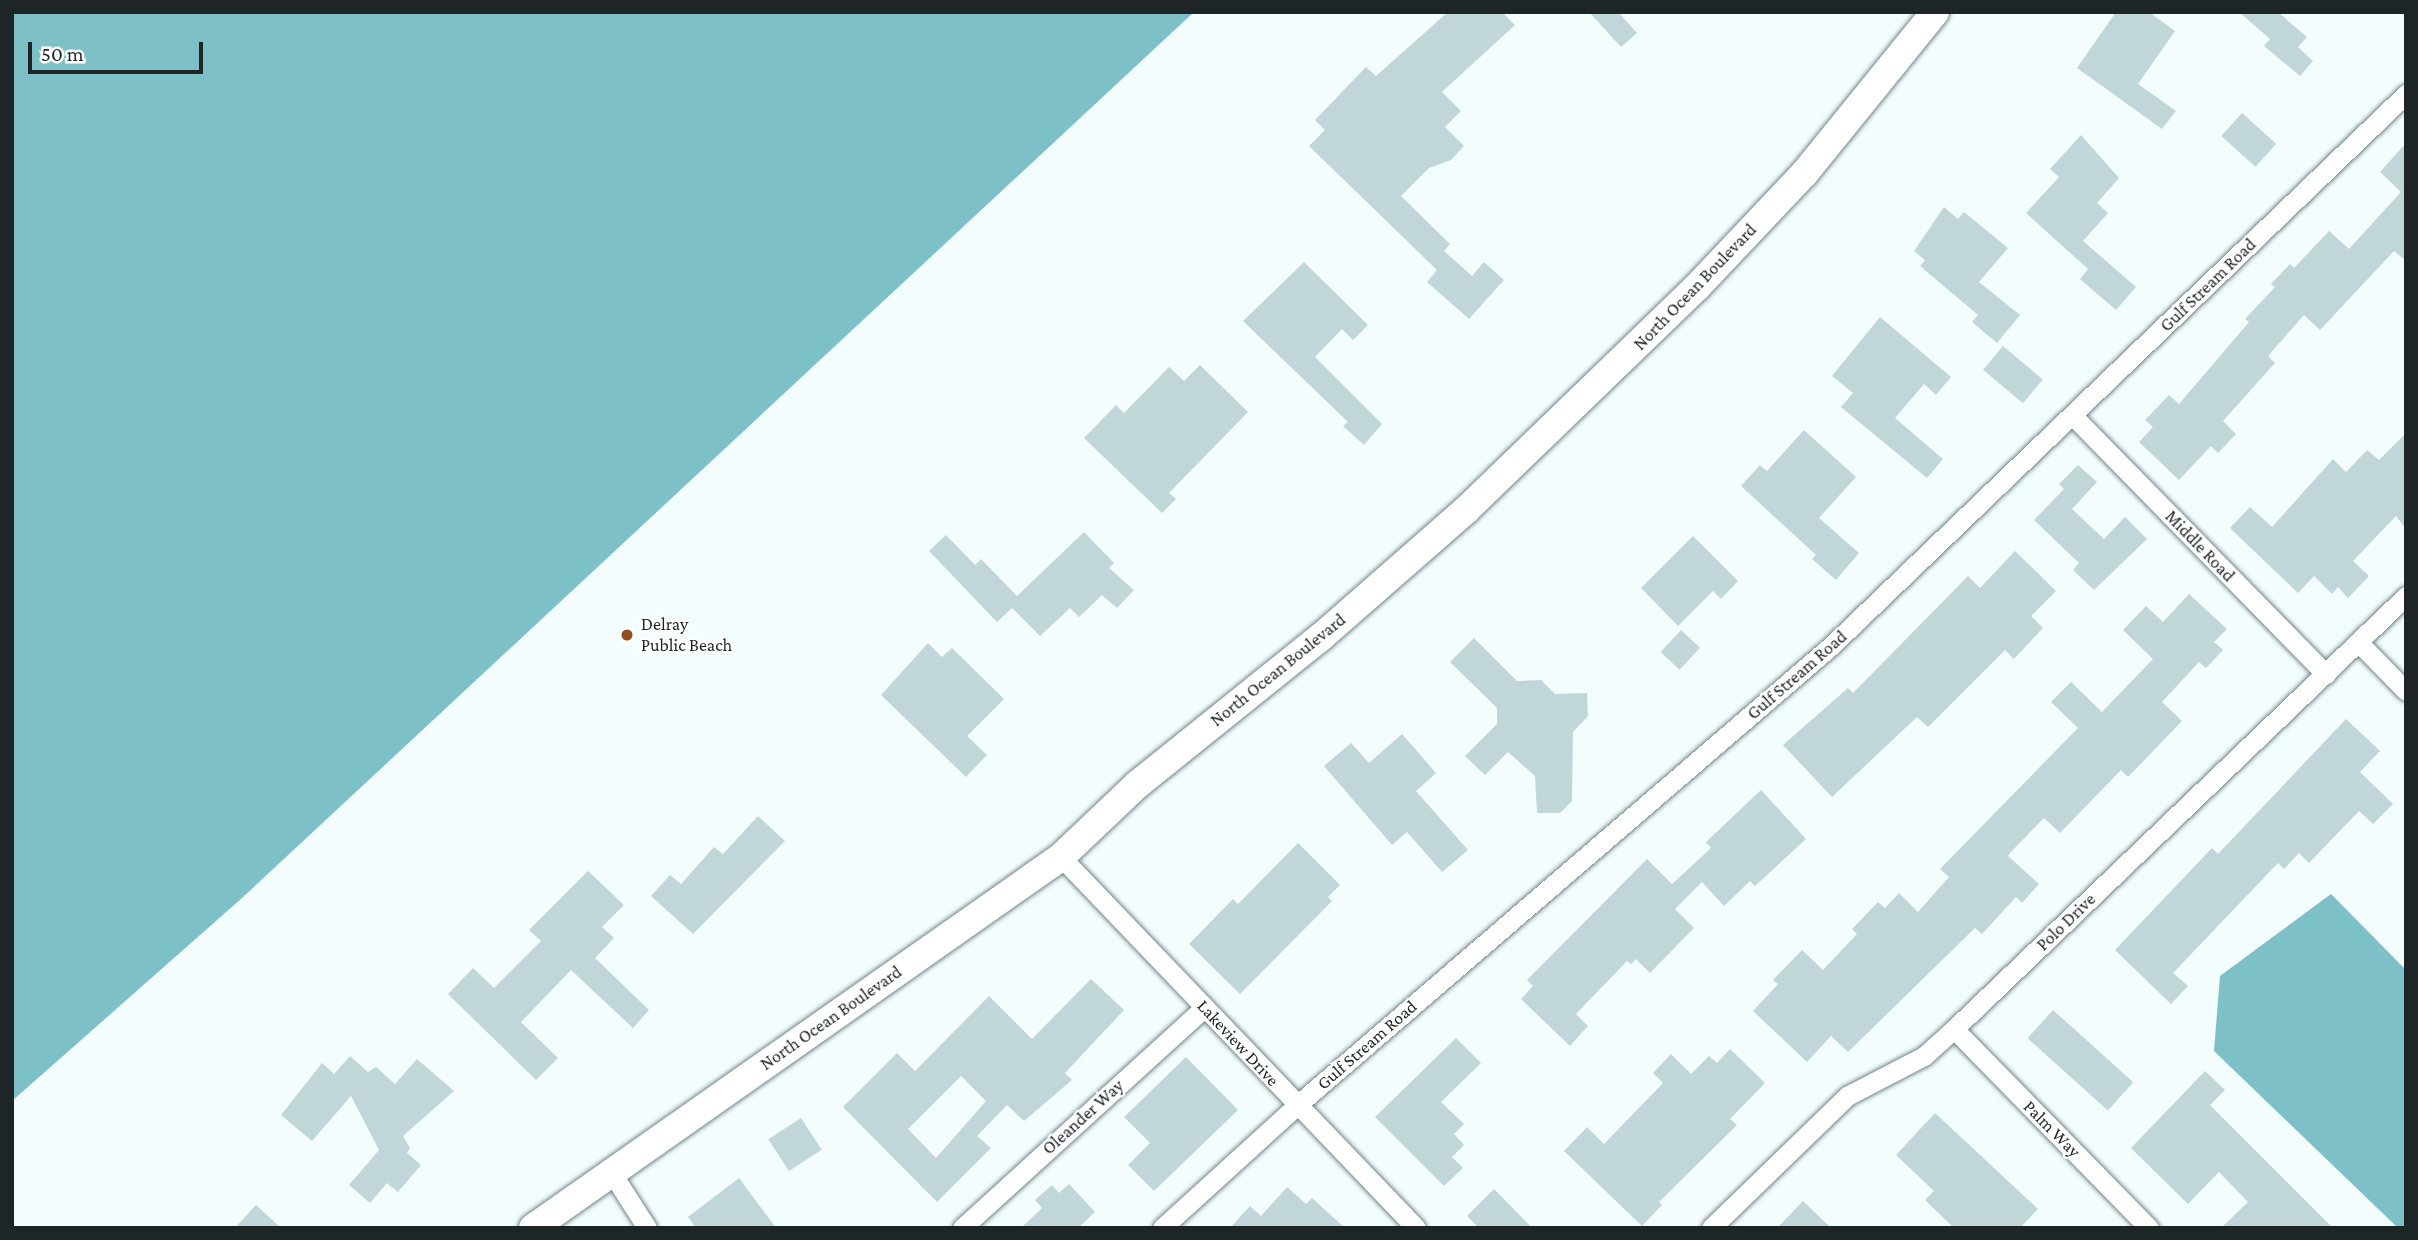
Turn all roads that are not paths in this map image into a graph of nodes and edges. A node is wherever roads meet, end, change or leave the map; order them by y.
1 (1935, 12) edge
2 (2406, 94) edge
3 (2074, 417) junction
4 (2406, 596) edge
5 (2358, 643) junction
6 (2326, 674) junction
7 (2406, 691) edge
8 (1061, 857) junction
9 (1205, 1007) junction
10 (1954, 1029) junction
11 (1296, 1106) junction
12 (610, 1170) junction
13 (533, 1228) edge
14 (647, 1228) edge
15 (962, 1228) edge
16 (1162, 1228) edge
17 (1416, 1228) edge
18 (1711, 1228) edge
19 (2149, 1228) edge

1 - 8 main road, North Ocean Boulevard
2 - 3 street, Gulf Stream Road
3 - 6 street, Middle Road
3 - 11 street, Gulf Stream Road
4 - 5 street, Polo Drive
5 - 6 street, Polo Drive
5 - 7 street
6 - 10 street, Polo Drive
8 - 9 street, Lakeview Drive
8 - 12 main road, North Ocean Boulevard
9 - 11 street, Lakeview Drive
9 - 15 street, Oleander Way
10 - 18 street, Polo Drive
10 - 19 street, Palm Way
11 - 16 street, Gulf Stream Road
11 - 17 street, Lakeview Drive
12 - 13 main road, North Ocean Boulevard
12 - 14 street

